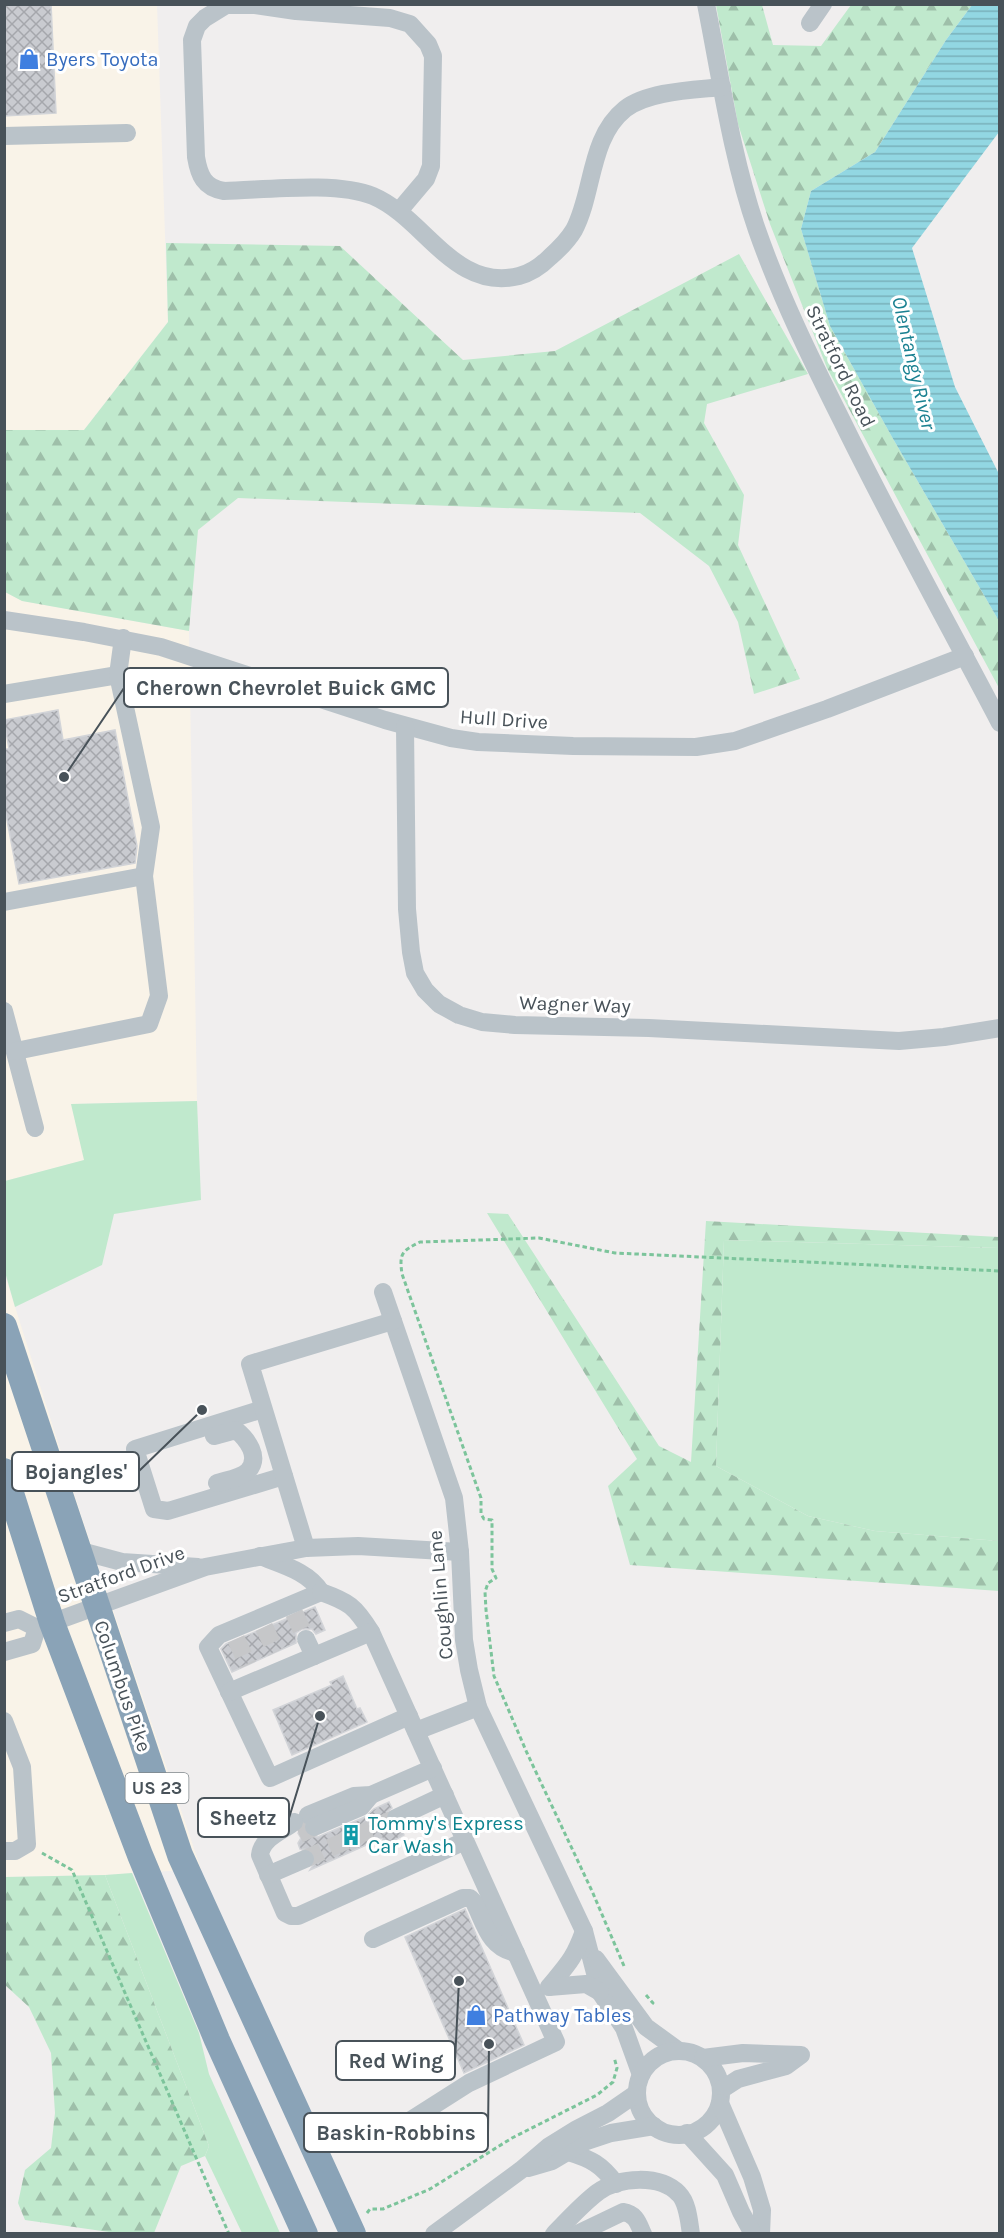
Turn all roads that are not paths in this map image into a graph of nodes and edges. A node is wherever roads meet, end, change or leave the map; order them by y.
1 (706, 4) edge
2 (823, 4) edge
3 (810, 23) dead end
4 (722, 87) junction
5 (127, 133) dead end
6 (4, 136) edge
7 (399, 211) junction
8 (4, 620) edge
9 (123, 639) junction
10 (965, 656) junction
11 (118, 675) junction
12 (4, 694) edge
13 (999, 723) edge
14 (405, 726) junction
15 (144, 876) junction
16 (4, 902) edge
17 (4, 1011) edge
18 (999, 1028) edge
19 (16, 1051) junction
20 (34, 1128) dead end
21 (383, 1292) dead end
22 (393, 1321) junction
23 (4, 1326) edge
24 (264, 1409) junction
25 (150, 1445) junction
26 (4, 1471) edge
27 (284, 1476) junction
28 (152, 1503) junction
29 (306, 1548) junction
30 (77, 1550) junction
31 (460, 1552) junction
32 (260, 1556) junction
33 (205, 1568) junction
34 (321, 1592) junction
35 (96, 1608) junction
36 (4, 1623) edge
37 (45, 1625) junction
38 (372, 1632) junction
39 (306, 1639) tunnel mouth
40 (4, 1652) edge
41 (314, 1656) junction
42 (229, 1692) junction
43 (478, 1707) junction
44 (4, 1721) edge
45 (413, 1723) junction
46 (433, 1768) junction
47 (445, 1795) junction
48 (396, 1818) tunnel mouth
49 (465, 1841) junction
50 (4, 1851) edge
51 (305, 1859) tunnel mouth
52 (268, 1875) junction
53 (584, 1931) junction
54 (373, 1939) dead end
55 (516, 1953) junction
56 (591, 1953) junction
57 (600, 1992) junction
58 (679, 2051) junction
59 (703, 2058) junction
60 (639, 2084) junction
61 (721, 2097) junction
62 (403, 2125) dead end
63 (654, 2126) junction
64 (687, 2133) junction
65 (568, 2152) junction
66 (521, 2170) junction
67 (616, 2184) junction
68 (352, 2232) edge
69 (305, 2234) edge
70 (434, 2234) edge
71 (554, 2234) edge
72 (577, 2234) edge
73 (643, 2234) edge
74 (691, 2234) edge
75 (753, 2234) edge
76 (761, 2234) edge

1 - 4 street, Stratford Road
2 - 3 street
4 - 7 street
4 - 10 street, Stratford Road
5 - 6 street
7 - 7 street
8 - 9 street, Hull Drive
9 - 11 street
9 - 14 street, Hull Drive
10 - 13 street, Stratford Road
10 - 14 street, Hull Drive
11 - 12 street
11 - 15 street
14 - 18 street, Wagner Way
15 - 16 street
15 - 19 street
17 - 19 street
19 - 20 street
21 - 22 street, Coughlin Lane
22 - 24 street
22 - 31 street, Coughlin Lane
23 - 30 highway, Columbus Pike / US 23
24 - 25 street
24 - 27 street
25 - 28 street
25 - 28 street
26 - 37 highway, US 23
27 - 28 street
27 - 29 street
29 - 31 street, Stratford Drive
29 - 32 street, Stratford Drive
30 - 33 street, Stratford Drive
30 - 35 highway, Columbus Pike / US 23
31 - 43 street, Coughlin Lane
32 - 33 street, Stratford Drive
32 - 34 street
33 - 35 street, Stratford Drive
34 - 38 street
34 - 42 street
35 - 37 street, Stratford Drive
35 - 68 highway, Columbus Pike / US 23
36 - 37 street
37 - 40 street
37 - 69 highway, US 23
38 - 41 street
38 - 45 street
39 - 41 street
41 - 42 street
42 - 45 street
43 - 45 street
43 - 53 street, Coughlin Lane
44 - 50 street
45 - 46 street
46 - 47 street
46 - 52 street
47 - 48 street
47 - 49 street
49 - 52 street
49 - 55 street
51 - 52 street
53 - 56 street, Coughlin Lane
53 - 57 street
54 - 55 street
55 - 62 street
56 - 57 street, Coughlin Lane
56 - 58 street, Coughlin Lane
57 - 60 street, Coughlin Lane
58 - 59 street
58 - 60 street
59 - 61 street
59 - 61 street
60 - 63 street
60 - 66 street
61 - 64 street
61 - 76 street
63 - 64 street
63 - 65 street
64 - 75 street
65 - 66 street
65 - 67 street
66 - 70 street
67 - 71 street
67 - 74 street
72 - 73 street

